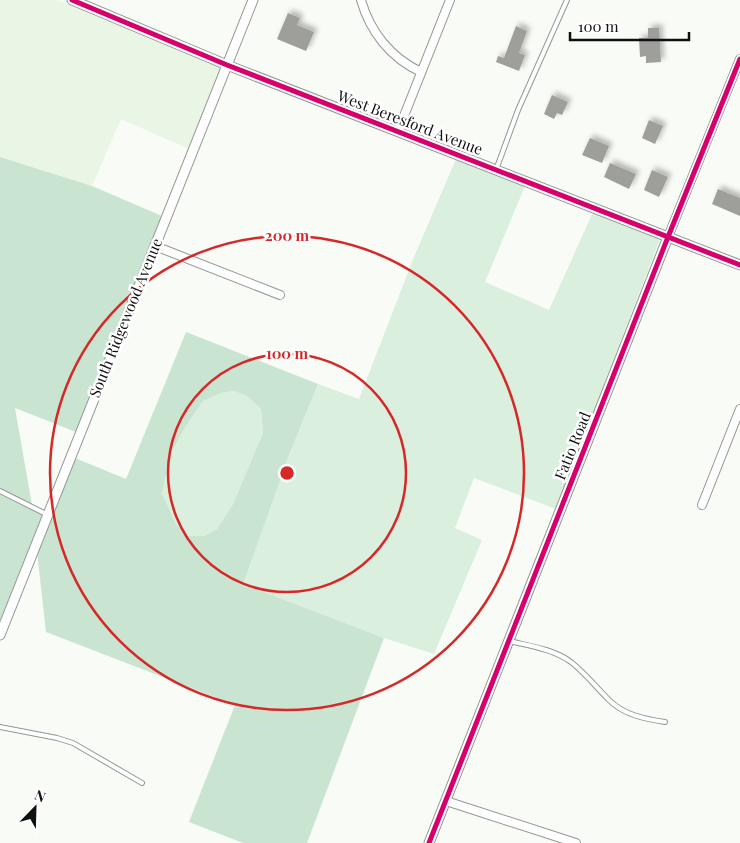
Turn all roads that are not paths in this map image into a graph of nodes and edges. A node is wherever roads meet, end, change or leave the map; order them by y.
1 (72, 0) edge
2 (253, 0) edge
3 (361, 0) edge
4 (450, 0) edge
5 (567, 0) edge
6 (740, 59) edge
7 (227, 65) junction
8 (421, 72) junction
9 (398, 131) junction
10 (496, 170) junction
11 (668, 237) junction
12 (155, 246) junction
13 (740, 265) edge
14 (280, 295) dead end
15 (740, 409) edge
16 (0, 491) edge
17 (702, 505) dead end
18 (48, 515) junction
19 (0, 635) edge
20 (509, 641) junction
21 (665, 722) dead end
22 (0, 727) edge
23 (142, 783) dead end
24 (446, 801) junction
25 (429, 843) edge
26 (576, 843) edge

1 - 7 street, West Beresford Avenue
2 - 7 street, South Ridgewood Avenue
3 - 8 street
4 - 8 street
5 - 10 lane
6 - 11 street, Fatio Road
7 - 9 street, West Beresford Avenue
7 - 12 street, South Ridgewood Avenue
8 - 9 street
9 - 10 street, West Beresford Avenue
10 - 11 street, West Beresford Avenue
11 - 13 street, West Beresford Avenue
11 - 20 street, Fatio Road
12 - 14 street
12 - 18 street, South Ridgewood Avenue
15 - 17 street
16 - 18 lane
18 - 19 street, South Ridgewood Avenue
20 - 21 lane
20 - 24 street, Fatio Road
22 - 23 lane
24 - 25 street, Fatio Road
24 - 26 street

